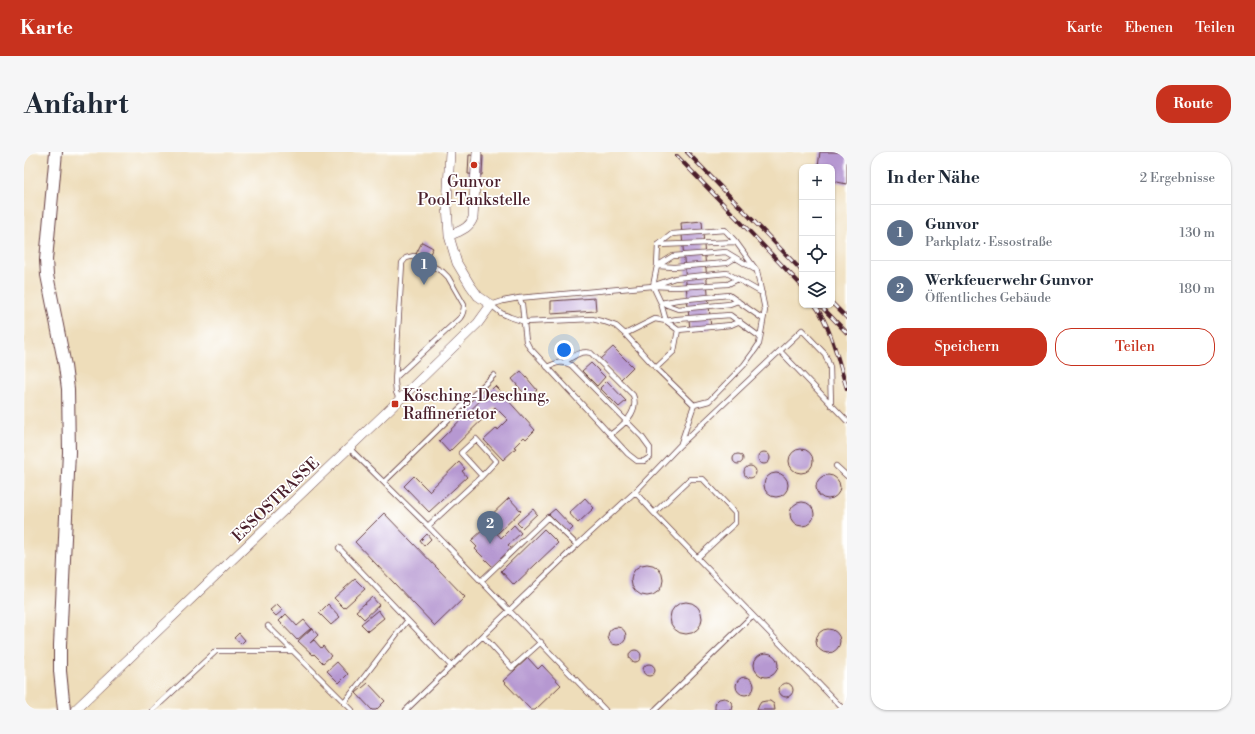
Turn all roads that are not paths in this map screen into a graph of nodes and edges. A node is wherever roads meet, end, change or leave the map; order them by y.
1 (56, 152) edge
2 (450, 152) edge
3 (477, 152) edge
4 (449, 236) junction
5 (736, 242) junction
6 (658, 245) junction
7 (735, 258) junction
8 (658, 266) junction
9 (757, 271) junction
10 (738, 279) junction
11 (653, 286) junction
12 (762, 293) junction
13 (519, 298) junction
14 (738, 301) junction
15 (661, 303) junction
16 (491, 305) junction
17 (763, 319) junction
18 (666, 321) junction
19 (740, 321) junction
20 (524, 322) junction
21 (678, 330) junction
22 (625, 334) junction
23 (760, 337) junction
24 (780, 351) junction
25 (564, 362) junction
26 (547, 367) junction
27 (656, 368) junction
28 (494, 375) dead end
29 (396, 377) junction
30 (399, 400) junction
31 (694, 405) junction
32 (831, 405) junction
33 (847, 421) edge
34 (626, 422) junction
35 (610, 435) junction
36 (680, 445) junction
37 (349, 448) junction
38 (836, 466) dead end
39 (482, 476) junction
40 (847, 476) edge
41 (384, 482) junction
42 (635, 492) junction
43 (654, 513) junction
44 (428, 526) junction
45 (578, 545) junction
46 (339, 548) dead end
47 (697, 558) junction
48 (481, 581) junction
49 (510, 610) junction
50 (752, 616) junction
51 (407, 621) junction
52 (268, 626) dead end
53 (483, 636) junction
54 (540, 642) junction
55 (293, 651) junction
56 (451, 666) junction
57 (344, 702) junction
58 (64, 710) edge
59 (75, 710) edge
60 (153, 710) edge
61 (352, 710) edge
62 (406, 710) edge
63 (605, 710) edge
64 (655, 710) edge
65 (844, 710) edge

1 - 58 street
2 - 4 street
3 - 4 street
4 - 16 street
5 - 6 lane
5 - 6 lane
5 - 9 lane
6 - 8 lane
7 - 8 lane
7 - 8 lane
7 - 9 lane
8 - 11 lane
9 - 12 lane
10 - 11 lane
10 - 11 lane
10 - 12 lane
11 - 13 lane
11 - 15 lane
12 - 17 lane
13 - 16 lane
13 - 20 lane
14 - 15 lane
14 - 15 lane
14 - 17 lane
15 - 18 lane
16 - 20 lane
16 - 30 street, ESSOSTRASSE
17 - 23 lane
18 - 19 lane
18 - 21 lane
18 - 22 lane
19 - 21 lane
19 - 23 lane
20 - 22 lane
20 - 26 lane
21 - 27 lane
22 - 27 lane
23 - 31 lane
24 - 32 lane
24 - 32 lane
24 - 36 lane
25 - 26 lane
25 - 34 lane
25 - 34 lane
26 - 35 lane
27 - 31 lane
28 - 41 lane
29 - 29 lane
29 - 30 lane
30 - 37 street, ESSOSTRASSE
31 - 36 lane
32 - 33 lane
34 - 35 lane
34 - 35 lane
36 - 42 lane
37 - 41 lane
37 - 59 street, ESSOSTRASSE
38 - 40 lane
39 - 39 lane
39 - 44 lane
41 - 44 lane
42 - 43 lane
42 - 45 lane
43 - 47 lane
43 - 47 lane
44 - 48 lane
45 - 48 lane
45 - 49 lane
46 - 51 lane
47 - 50 lane
48 - 49 lane
49 - 53 lane
49 - 54 lane
50 - 64 lane
50 - 65 lane
51 - 56 lane
51 - 57 lane
52 - 55 lane
53 - 54 lane
53 - 56 lane
54 - 63 lane
55 - 57 lane
55 - 60 lane
56 - 62 lane
57 - 61 lane

